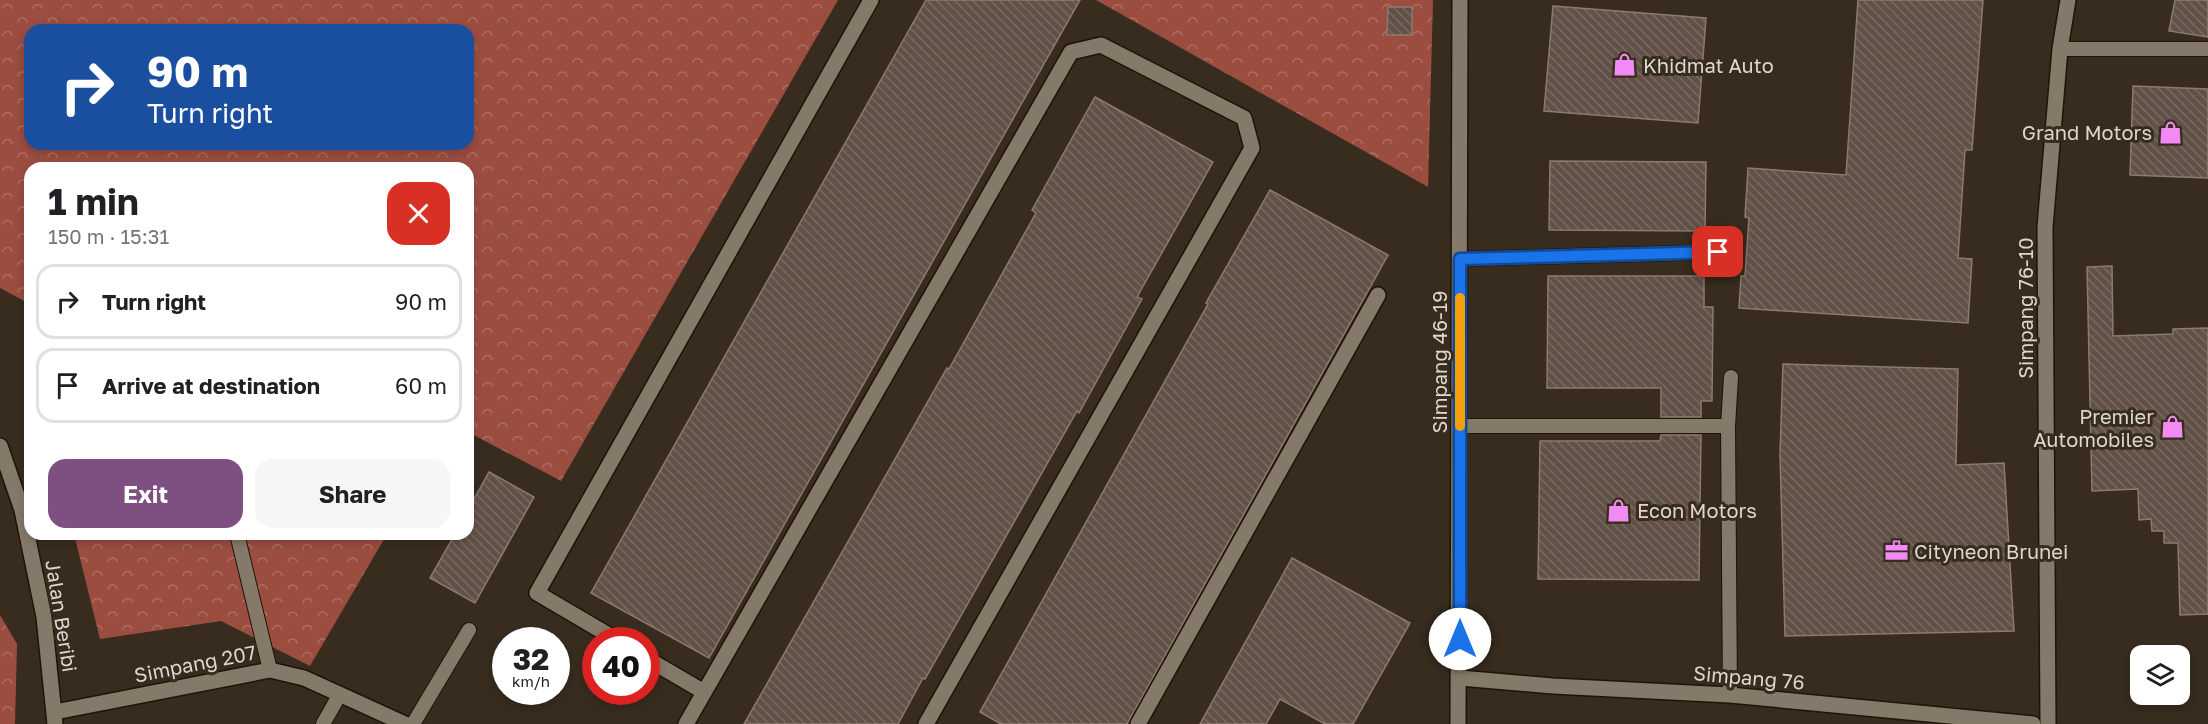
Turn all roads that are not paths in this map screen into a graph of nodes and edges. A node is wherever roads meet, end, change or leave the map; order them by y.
1 (872, 0) edge
2 (1460, 0) edge
3 (2068, 0) edge
4 (2060, 49) junction
5 (2208, 49) edge
6 (1718, 252) dead end
7 (1460, 259) junction
8 (1378, 296) dead end
9 (1731, 377) dead end
10 (1460, 426) junction
11 (1728, 426) junction
12 (0, 446) edge
13 (24, 518) edge
14 (29, 540) edge
15 (238, 540) edge
16 (595, 627) edge
17 (469, 630) dead end
18 (660, 666) edge
19 (270, 670) junction
20 (1460, 678) junction
21 (704, 692) junction
22 (340, 694) junction
23 (1730, 695) junction
24 (55, 718) edge
25 (323, 724) edge
26 (405, 724) edge
27 (413, 724) edge
28 (686, 724) edge
29 (927, 724) edge
30 (1138, 724) edge
31 (1458, 724) edge
32 (2033, 724) edge
33 (2048, 724) edge

1 - 16 street
2 - 7 street, Simpang 46-19
3 - 4 street, Simpang 76-10
4 - 5 lane
4 - 33 street, Simpang 76-10
6 - 7 lane
7 - 10 street, Simpang 46-19
8 - 30 street
9 - 11 lane
10 - 11 lane
10 - 20 street, Simpang 46-19
11 - 23 lane
12 - 13 street, Jalan Beribi
14 - 24 street, Jalan Beribi
15 - 19 lane
17 - 27 lane
18 - 21 street
19 - 22 street, Simpang 207
19 - 24 street, Simpang 207
20 - 23 street, Simpang 76
20 - 31 street, Simpang 46-19
21 - 28 street
21 - 29 street
22 - 25 lane
22 - 26 street, Simpang 207
23 - 32 street, Simpang 76

